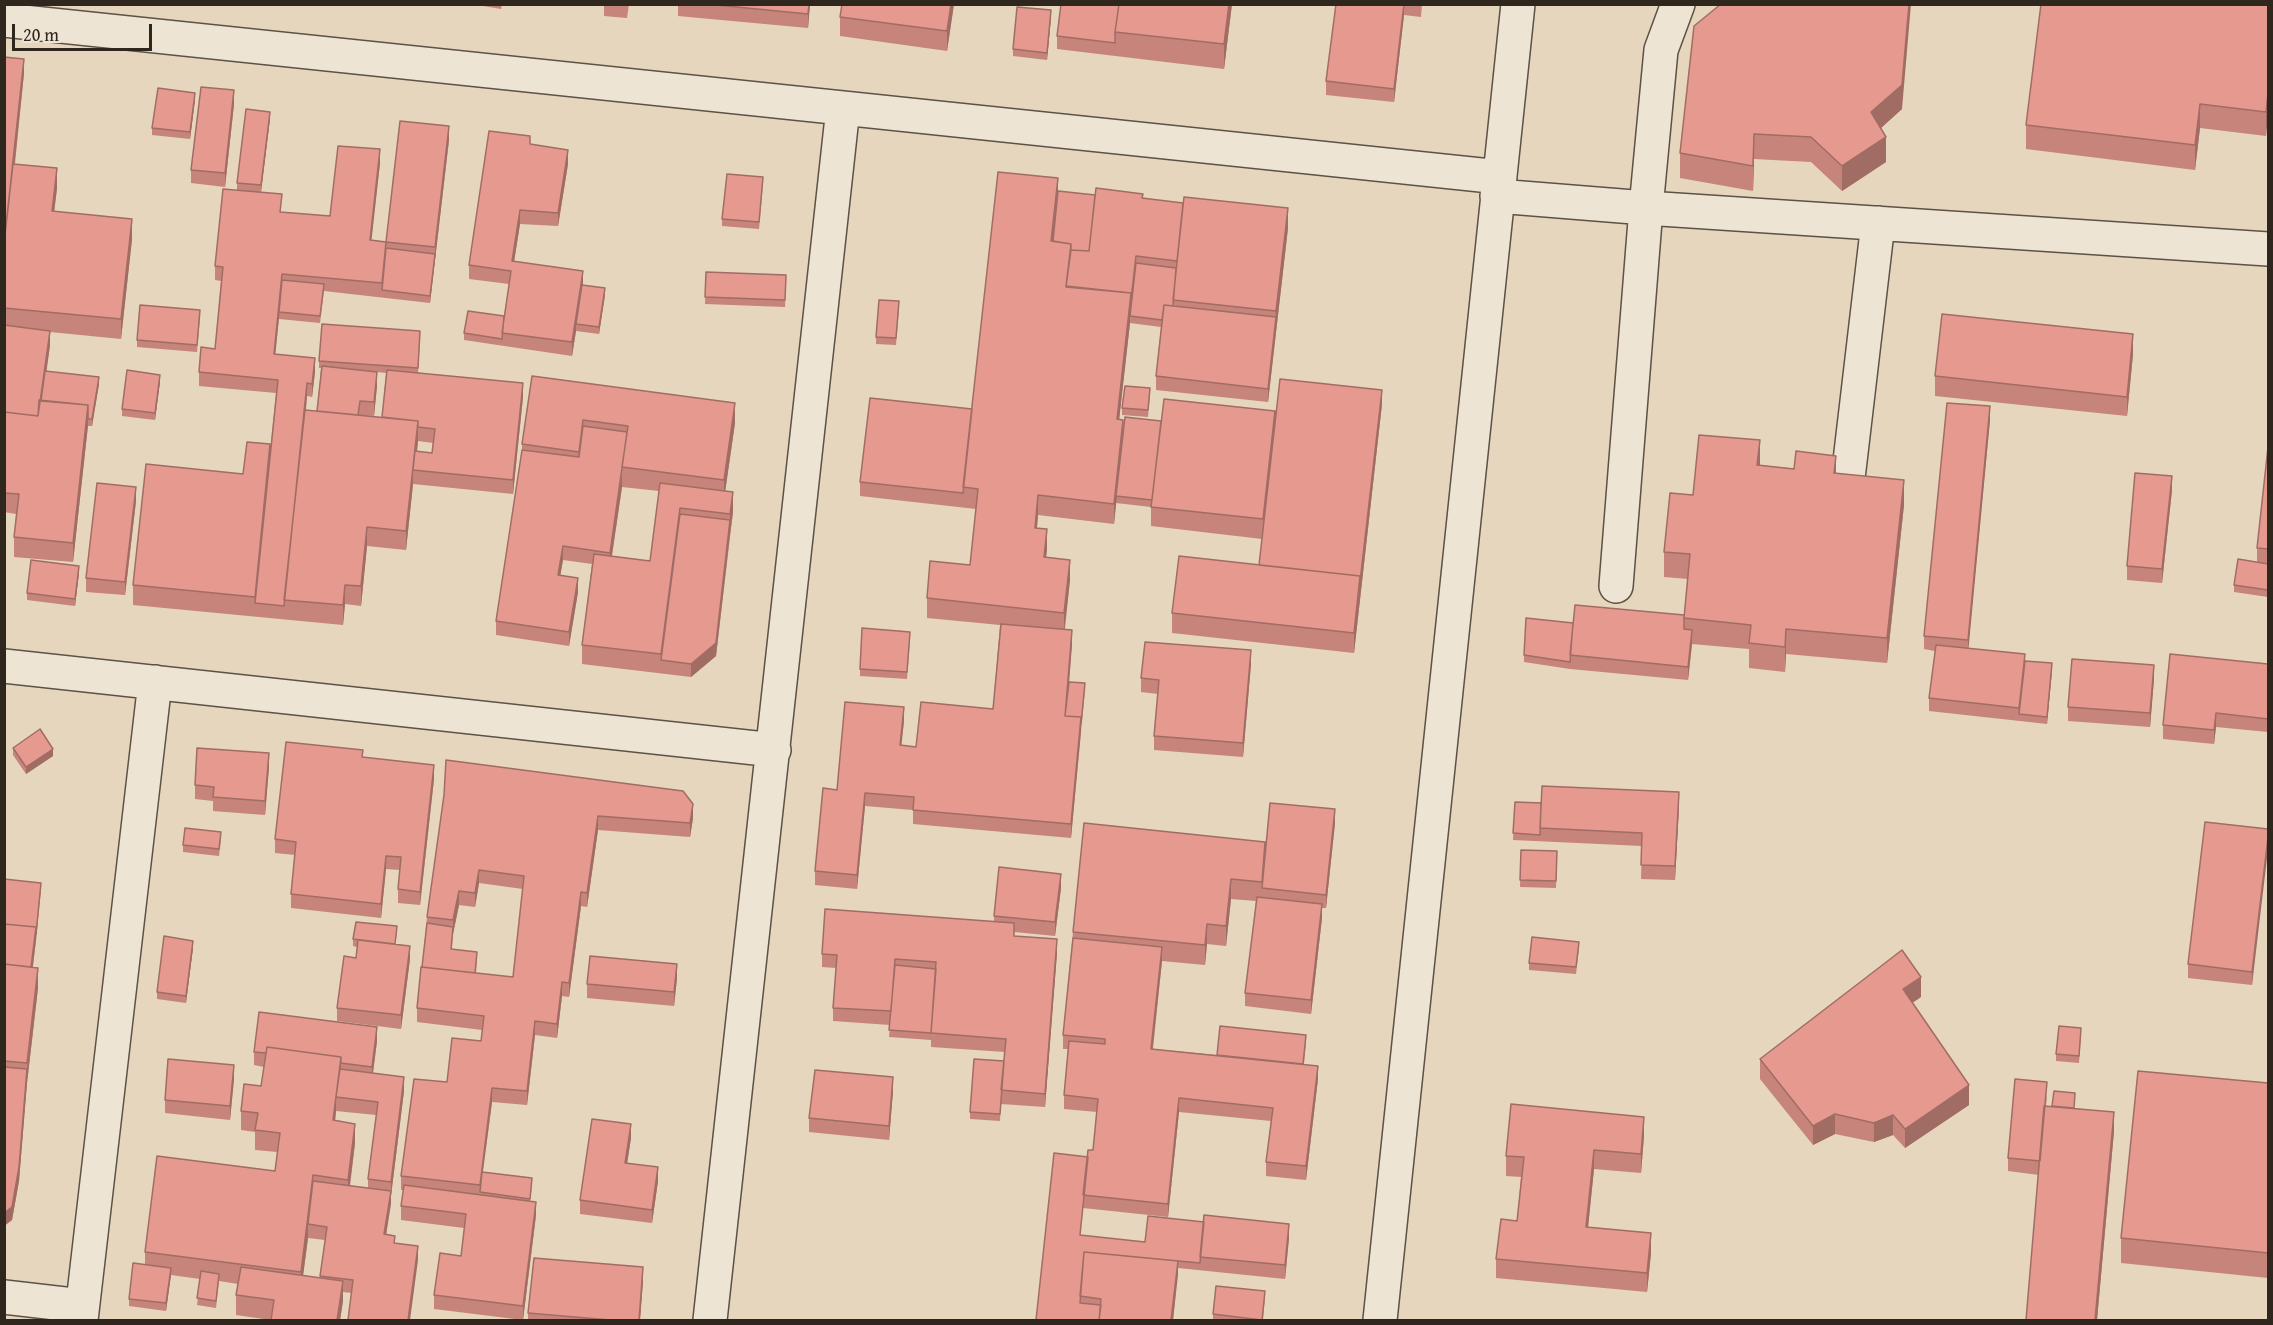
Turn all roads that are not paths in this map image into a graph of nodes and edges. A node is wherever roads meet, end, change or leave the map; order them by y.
1 (1518, 4) edge
2 (1678, 4) edge
3 (52, 15) edge
4 (4, 20) edge
5 (843, 108) junction
6 (1498, 186) junction
7 (1646, 208) junction
8 (1878, 223) junction
9 (2268, 249) edge
10 (1848, 478) edge
11 (1616, 586) dead end
12 (4, 666) edge
13 (155, 682) junction
14 (774, 750) junction
15 (4, 1297) edge
16 (82, 1313) edge
17 (710, 1320) edge
18 (1380, 1320) edge

1 - 6 street
2 - 7 street
3 - 4 street
3 - 5 street
5 - 6 street
5 - 14 street
6 - 7 street
6 - 18 street
7 - 8 street
7 - 11 street
8 - 9 street
8 - 10 street
12 - 13 street
13 - 14 street
13 - 16 street
14 - 17 street
15 - 16 street

